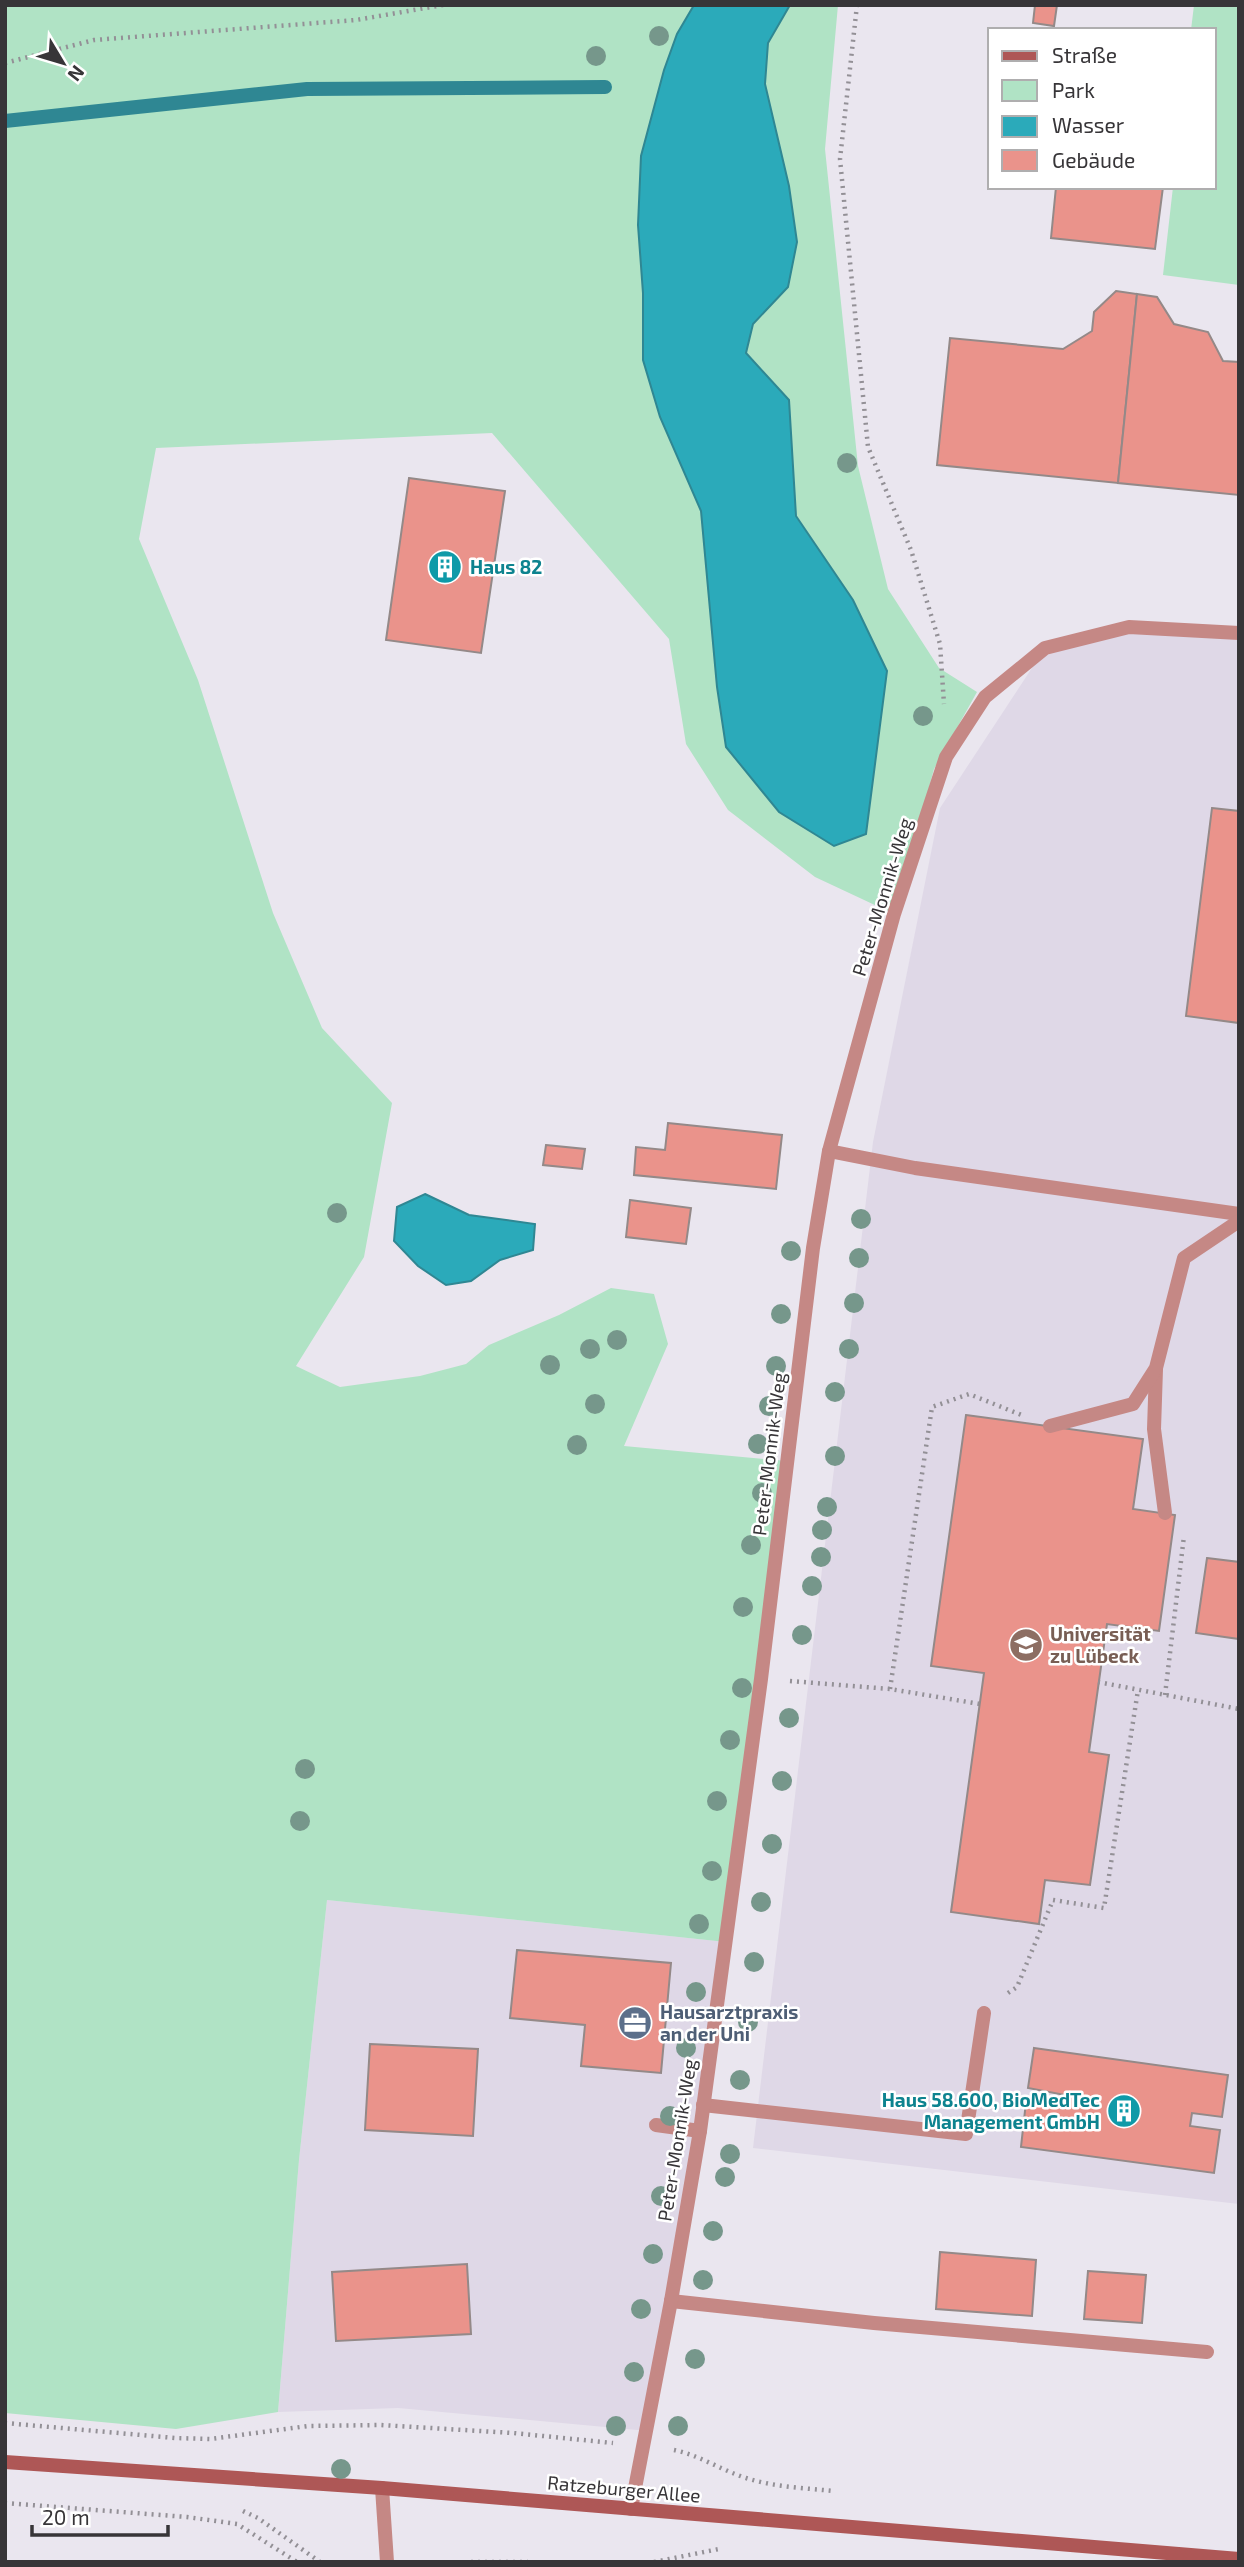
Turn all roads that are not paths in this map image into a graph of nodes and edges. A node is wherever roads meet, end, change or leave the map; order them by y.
1 (1239, 633) edge
2 (829, 1151) junction
3 (1239, 1214) edge
4 (1239, 1221) edge
5 (1156, 1368) junction
6 (1133, 1404) junction
7 (1050, 1426) road end
8 (1154, 1429) junction
9 (1164, 1507) road end
10 (984, 2013) road end
11 (703, 2105) junction
12 (656, 2125) dead end
13 (700, 2131) junction
14 (671, 2301) junction
15 (1207, 2352) dead end
16 (5, 2462) edge
17 (382, 2488) junction
18 (631, 2509) junction
19 (1239, 2559) edge
20 (387, 2562) edge

1 - 2 street, Peter-Monnik-Weg
2 - 3 street
2 - 11 street, Peter-Monnik-Weg
4 - 5 street
5 - 6 street
5 - 8 street
6 - 7 street
6 - 8 street
8 - 9 street
10 - 11 street
11 - 13 street, Peter-Monnik-Weg
12 - 13 street
13 - 14 street, Peter-Monnik-Weg
14 - 15 street
14 - 18 street, Peter-Monnik-Weg
16 - 17 main road, Ratzeburger Allee
17 - 18 main road, Ratzeburger Allee
17 - 20 street
18 - 19 main road, Ratzeburger Allee

